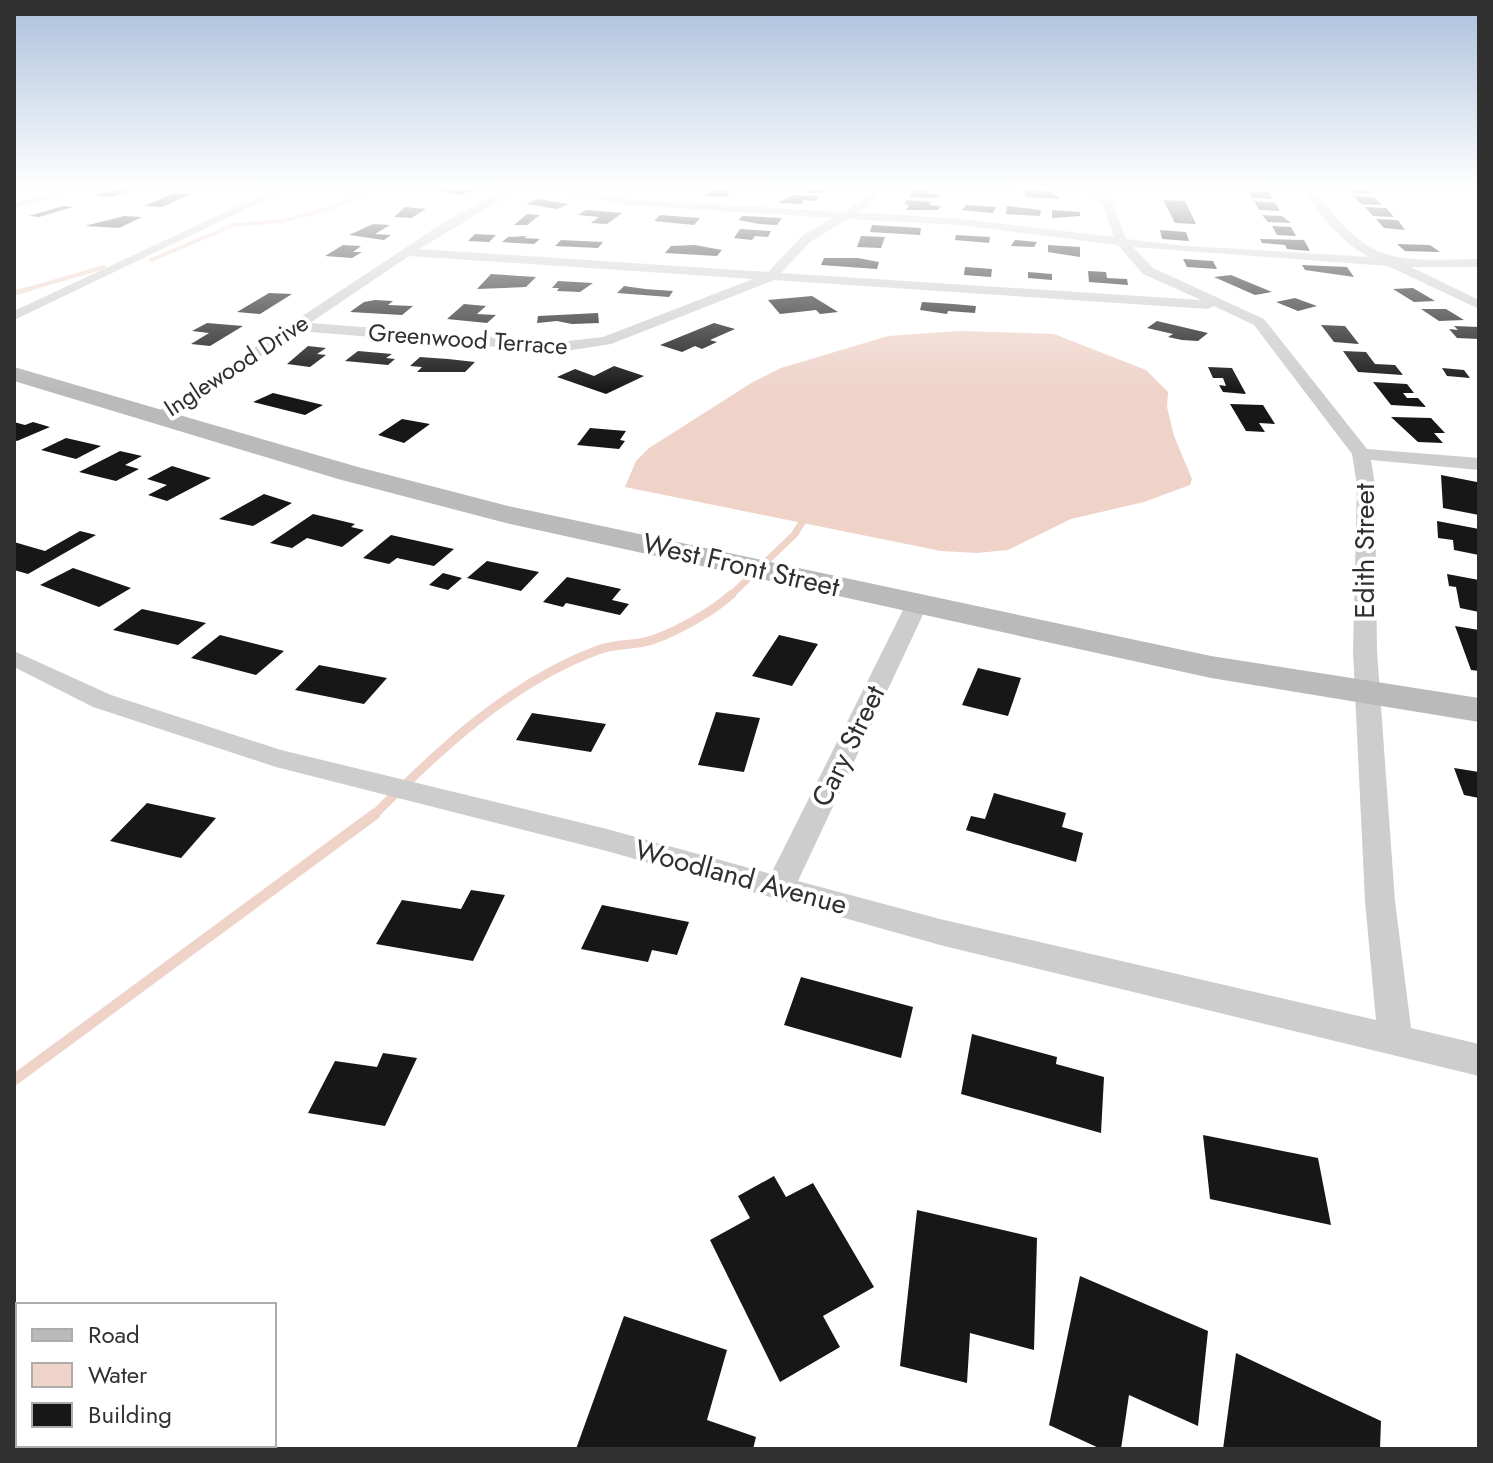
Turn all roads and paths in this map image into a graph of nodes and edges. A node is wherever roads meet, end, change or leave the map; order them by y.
1 (145, 254) edge
2 (403, 254) edge
3 (439, 254) edge
4 (792, 254) edge
5 (1133, 254) edge
6 (1254, 254) edge
7 (1375, 254) edge
8 (1387, 262) junction
9 (1479, 263) edge
10 (770, 277) junction
11 (1220, 305) junction
12 (1479, 305) edge
13 (14, 316) edge
14 (296, 326) junction
15 (14, 374) edge
16 (157, 418) junction
17 (1361, 454) junction
18 (1479, 464) edge
19 (917, 604) junction
20 (14, 658) edge
21 (1369, 693) junction
22 (1479, 710) edge
23 (779, 888) junction
24 (1395, 1042) junction
25 (1479, 1060) edge

1 - 13 street
2 - 14 street, Inglewood Drive
3 - 10 street
4 - 10 street, Greenwood Terrace
5 - 11 street, Edith Street
6 - 8 street
7 - 8 street
8 - 9 street
8 - 12 street
10 - 11 street
10 - 14 street, Greenwood Terrace
11 - 17 street, Edith Street
14 - 16 street, Inglewood Drive
15 - 16 street, West Front Street
16 - 19 street, West Front Street
17 - 18 street
17 - 21 street, Edith Street
19 - 21 street, West Front Street
19 - 23 street, Cary Street
20 - 23 street, Woodland Avenue
21 - 22 street, West Front Street
21 - 24 street, Edith Street
23 - 24 street, Woodland Avenue
24 - 25 street, Woodland Avenue

